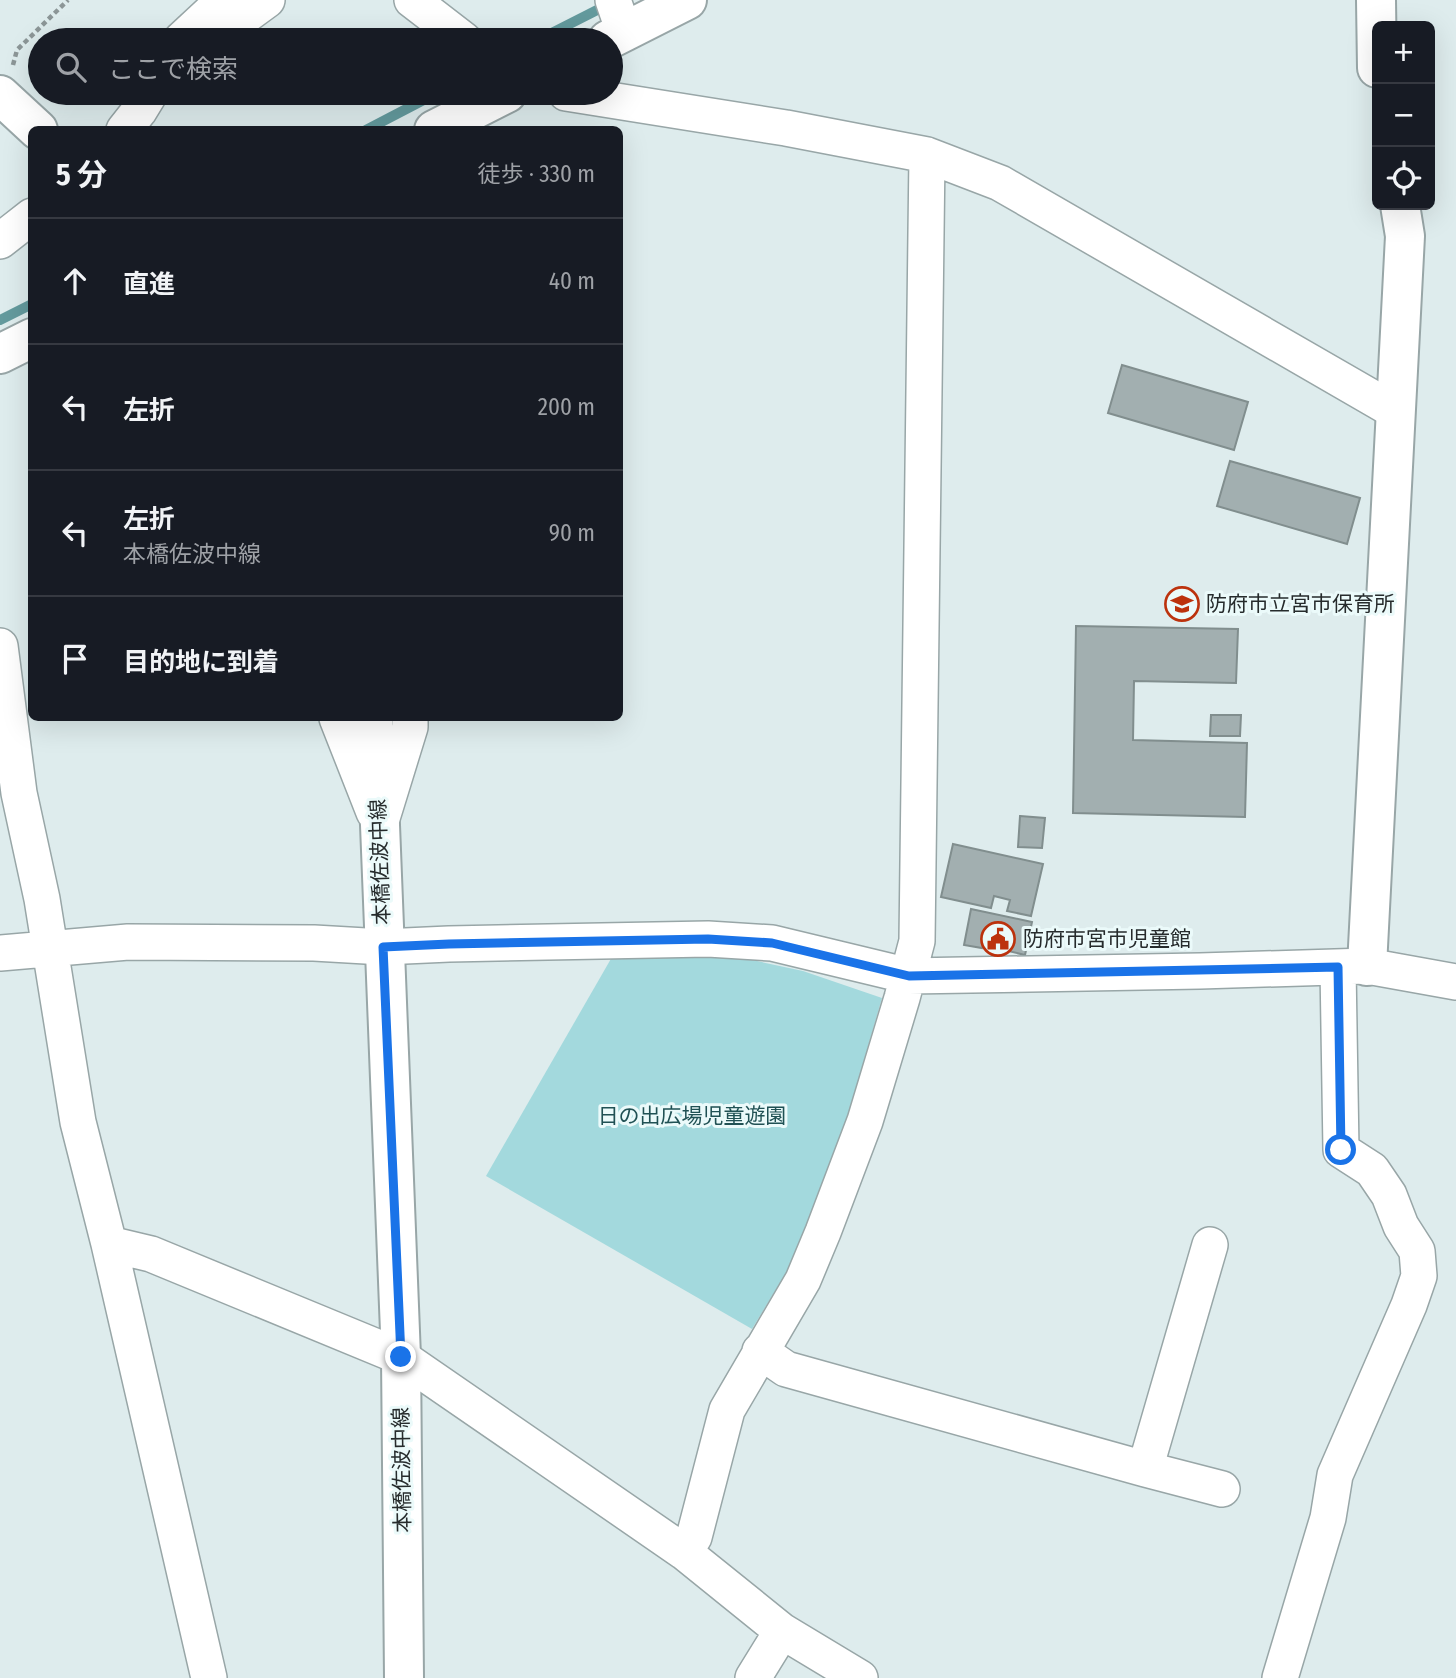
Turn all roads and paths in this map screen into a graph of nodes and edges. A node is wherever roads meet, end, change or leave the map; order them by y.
1 (68, 0) edge
2 (224, 0) edge
3 (267, 0) edge
4 (412, 0) edge
5 (687, 0) edge
6 (1376, 0) edge
7 (1376, 21) edge
8 (615, 24) edge
9 (39, 28) edge
10 (194, 28) edge
11 (231, 28) edge
12 (448, 28) edge
13 (28, 39) edge
14 (5, 84) edge
15 (623, 102) edge
16 (483, 105) edge
17 (35, 126) edge
18 (442, 126) edge
19 (927, 155) junction
20 (1401, 210) edge
21 (28, 340) edge
22 (0, 354) edge
23 (1395, 411) junction
24 (0, 646) edge
25 (338, 721) edge
26 (373, 721) edge
27 (410, 721) edge
28 (380, 825) junction
29 (383, 947) junction
30 (49, 948) junction
31 (0, 953) edge
32 (1353, 967) junction
33 (909, 976) junction
34 (1456, 982) edge
35 (109, 1244) junction
36 (1210, 1245) dead end
37 (760, 1351) junction
38 (401, 1357) junction
39 (1145, 1469) junction
40 (1222, 1489) dead end
41 (684, 1552) junction
42 (782, 1631) junction
43 (209, 1678) edge
44 (404, 1678) edge
45 (753, 1678) edge
46 (860, 1678) edge
47 (1280, 1678) edge

1 - 9 path
2 - 10 street
3 - 11 street
4 - 12 street
5 - 8 street
6 - 7 street
13 - 14 path
14 - 17 street
15 - 19 street
16 - 18 street
19 - 23 street
19 - 33 street
20 - 23 street
21 - 22 street
23 - 32 street
24 - 30 street
25 - 28 street
26 - 28 street, 本橋佐波中線
27 - 28 street
28 - 29 street, 本橋佐波中線
29 - 30 street
29 - 33 street
29 - 38 street, 本橋佐波中線
30 - 31 street
30 - 35 street
32 - 33 street
32 - 34 street
32 - 47 street
33 - 37 street
35 - 38 street
35 - 43 street
36 - 39 street
37 - 39 street
37 - 41 street
38 - 41 street
38 - 44 street, 本橋佐波中線
39 - 40 street
41 - 42 street
42 - 45 street
42 - 46 street

